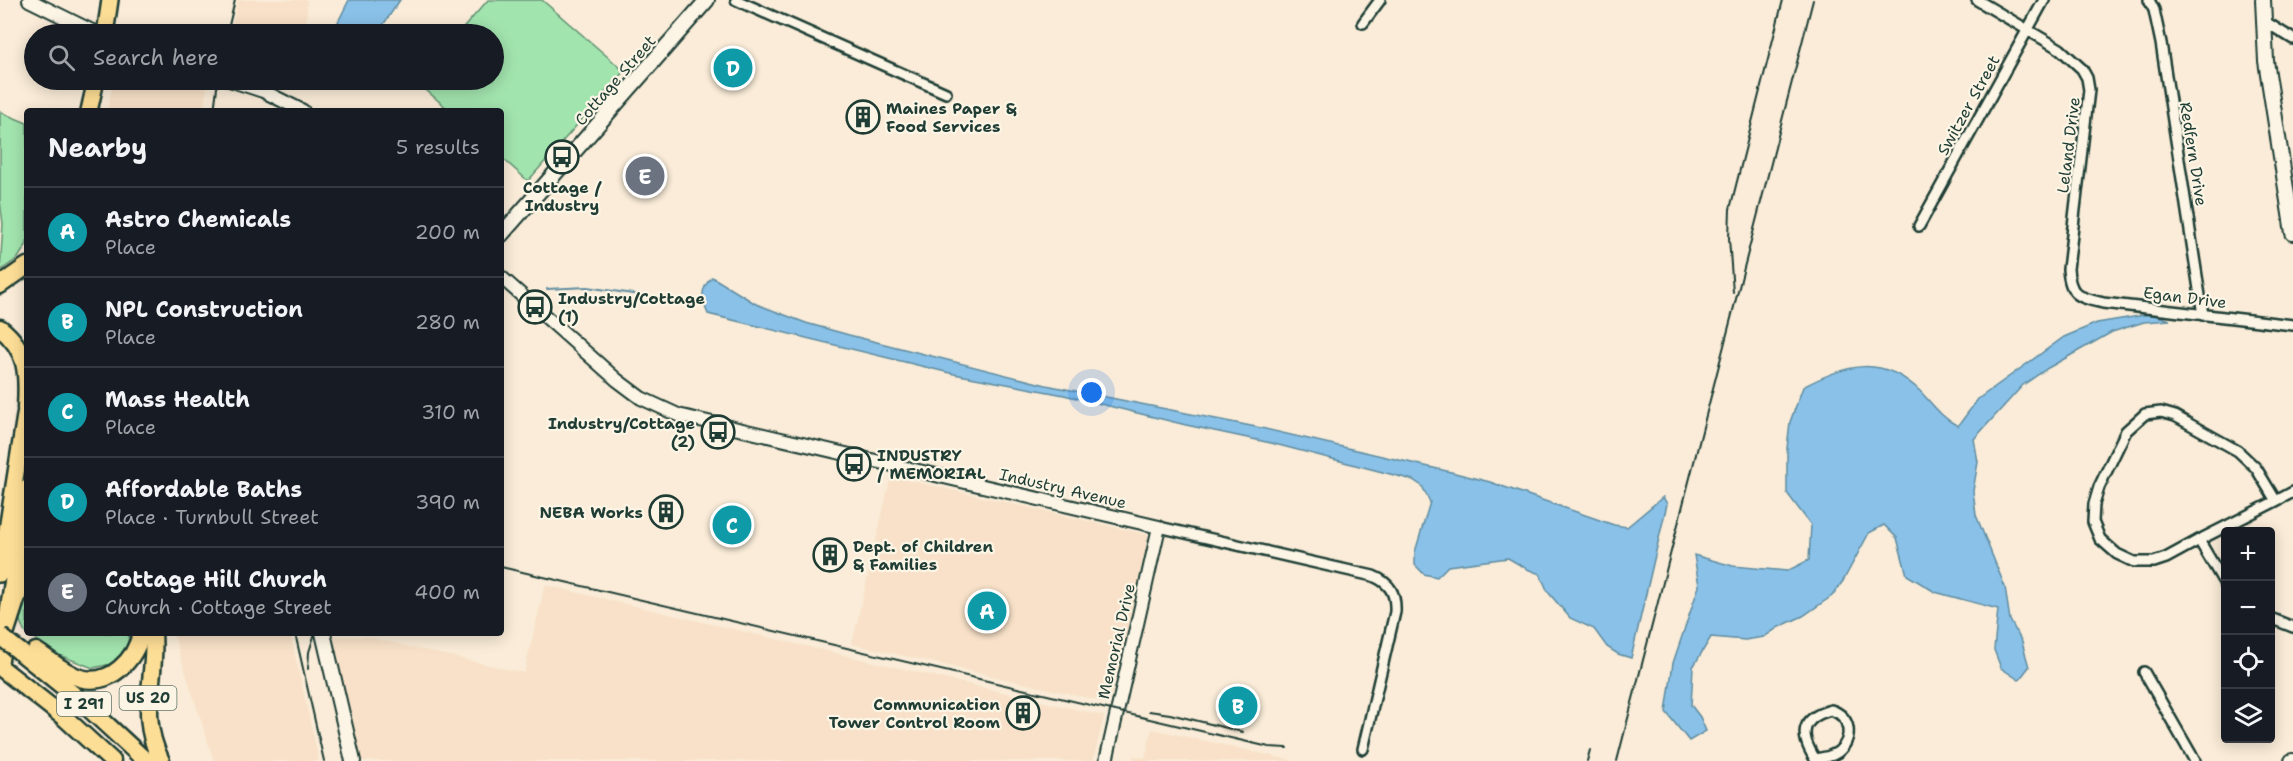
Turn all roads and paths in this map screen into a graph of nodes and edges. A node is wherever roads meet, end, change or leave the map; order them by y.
1 (29, 0) edge
2 (110, 0) edge
3 (707, 0) edge
4 (736, 0) edge
5 (1380, 0) edge
6 (1977, 0) edge
7 (2044, 0) edge
8 (2149, 0) edge
9 (2263, 0) edge
10 (2264, 21) junction
11 (1363, 23) dead end
12 (78, 24) edge
13 (106, 24) edge
14 (2027, 29) junction
15 (2293, 39) edge
16 (94, 90) edge
17 (260, 90) edge
18 (946, 93) dead end
19 (90, 108) edge
20 (297, 108) edge
21 (1920, 226) dead end
22 (504, 233) edge
23 (2293, 233) edge
24 (24, 268) edge
25 (504, 280) edge
26 (0, 285) edge
27 (2074, 293) joint
28 (2203, 315) junction
29 (2293, 325) edge
30 (0, 328) edge
31 (24, 360) edge
32 (24, 418) edge
33 (2293, 492) edge
34 (2276, 501) junction
35 (24, 513) edge
36 (1159, 527) junction
37 (2199, 540) junction
38 (0, 574) edge
39 (24, 578) edge
40 (2223, 581) edge
41 (2275, 620) edge
42 (2293, 627) edge
43 (140, 636) edge
44 (153, 636) edge
45 (324, 636) edge
46 (9, 638) edge
47 (0, 665) edge
48 (2144, 672) dead end
49 (1363, 749) dead end
50 (1814, 760) edge
51 (112, 761) edge
52 (146, 761) edge
53 (161, 761) edge
54 (352, 761) edge
55 (1106, 761) edge
56 (2195, 761) edge

1 - 12 street
2 - 13 main road
3 - 22 main road, Cottage Street
4 - 18 street
5 - 11 street
6 - 14 street, Leland Drive
7 - 14 street, Switzer Street
8 - 28 street, Redfern Drive
9 - 10 main road
10 - 15 street
10 - 23 main road
14 - 21 street, Switzer Street
14 - 27 street, Leland Drive
16 - 19 main road
17 - 20 street
24 - 26 highway
25 - 36 street, Industry Avenue
27 - 28 street, Egan Drive
28 - 29 street, Egan Drive
30 - 31 highway
32 - 38 main road
33 - 34 street
34 - 37 street
34 - 37 street
35 - 46 main road
36 - 49 street, Industry Avenue
36 - 55 street, Memorial Drive
37 - 40 street
39 - 46 highway
41 - 42 street
43 - 46 highway
44 - 53 highway, US 20
45 - 54 main road
46 - 47 main road
46 - 52 highway, I 291
47 - 51 highway, I 291
48 - 56 street
50 - 50 street

